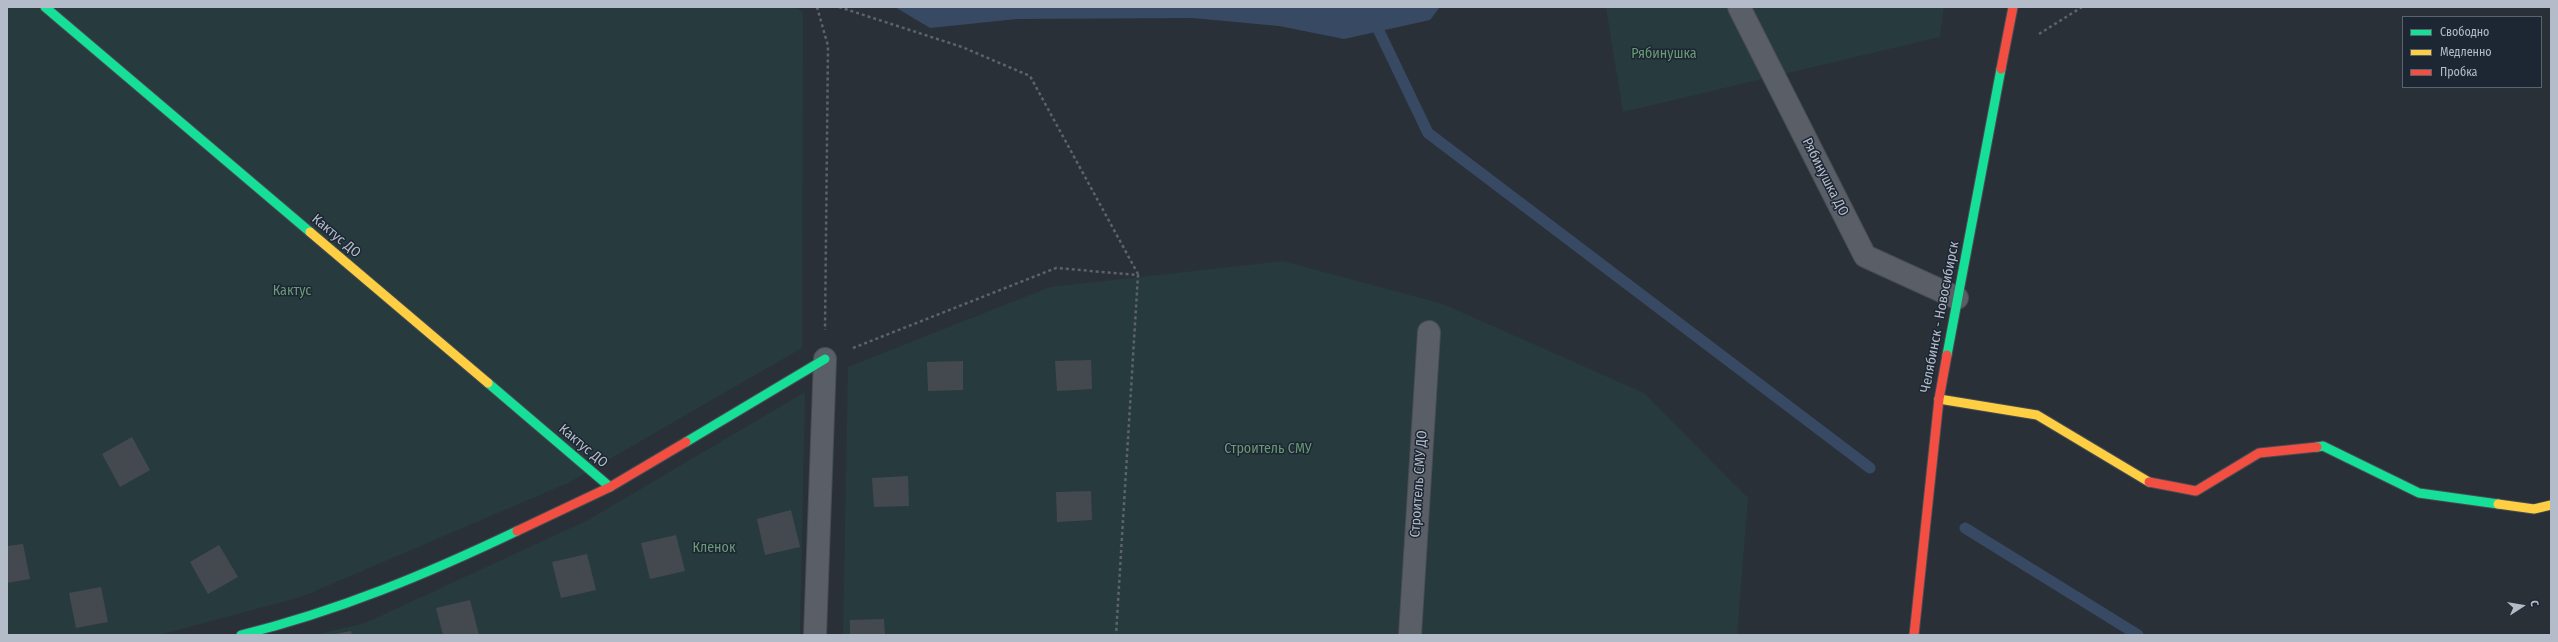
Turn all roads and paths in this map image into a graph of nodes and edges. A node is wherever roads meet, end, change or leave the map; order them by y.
1 (45, 7) edge
2 (817, 7) edge
3 (839, 7) edge
4 (1739, 7) edge
5 (2012, 7) edge
6 (2082, 7) edge
7 (2003, 57) junction
8 (1138, 274) junction
9 (1957, 298) junction
10 (1428, 332) dead end
11 (825, 359) junction
12 (1939, 399) junction
13 (610, 487) junction
14 (2551, 505) edge
15 (241, 635) edge
16 (815, 635) edge
17 (1116, 635) edge
18 (1410, 635) edge
19 (1914, 635) edge

1 - 13 main road, Кактус ДО
2 - 11 path
3 - 8 path
4 - 9 street, Рябинушка ДО
5 - 7 main road, Челябинск - Новосибирск
6 - 7 path
7 - 9 main road, Челябинск - Новосибирск
8 - 11 path
8 - 17 path
9 - 12 main road, Челябинск - Новосибирск
10 - 18 street, Строитель СМУ ДО
11 - 13 main road
11 - 16 street
12 - 14 main road
12 - 19 main road, Челябинск - Новосибирск
13 - 15 main road

